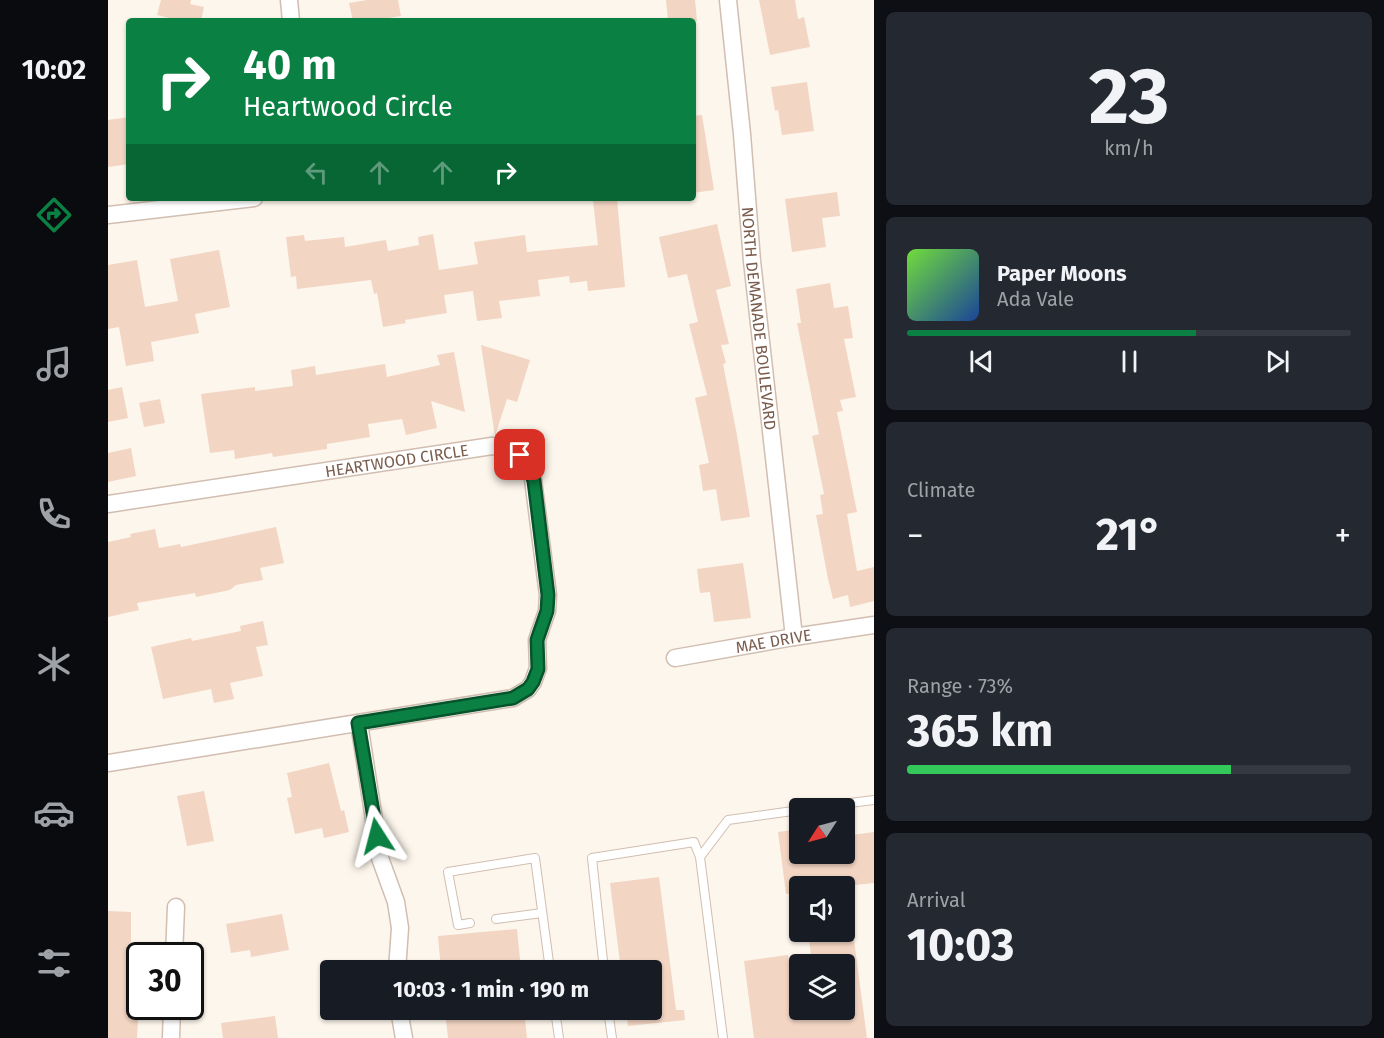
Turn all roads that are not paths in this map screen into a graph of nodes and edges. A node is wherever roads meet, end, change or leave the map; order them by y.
1 (290, 0) edge
2 (728, 0) edge
3 (291, 18) edge
4 (228, 201) edge
5 (108, 215) edge
6 (108, 504) edge
7 (874, 625) edge
8 (794, 637) junction
9 (675, 658) dead end
10 (358, 723) junction
11 (108, 763) edge
12 (874, 800) edge
13 (855, 802) edge
14 (789, 812) edge
15 (700, 857) junction
16 (176, 907) dead end
17 (542, 913) junction
18 (496, 919) dead end
19 (470, 923) dead end
20 (175, 942) edge
21 (398, 960) edge
22 (549, 960) edge
23 (603, 960) edge
24 (172, 1020) edge
25 (401, 1020) edge
26 (556, 1020) edge
27 (609, 1020) edge
28 (171, 1038) edge
29 (404, 1038) edge
30 (559, 1038) edge
31 (612, 1038) edge
32 (723, 1038) edge

1 - 3 street
2 - 8 street, NORTH DEMANADE BOULEVARD
4 - 5 street
6 - 10 street, HEARTWOOD CIRCLE
7 - 8 street, MAE DRIVE
8 - 9 street, MAE DRIVE
10 - 11 street, HEARTWOOD CIRCLE
10 - 21 street
12 - 13 lane
14 - 15 lane
15 - 23 lane
15 - 32 lane
16 - 20 street
17 - 18 lane
17 - 19 lane
17 - 22 lane
24 - 28 street
25 - 29 street
26 - 30 lane
27 - 31 lane

